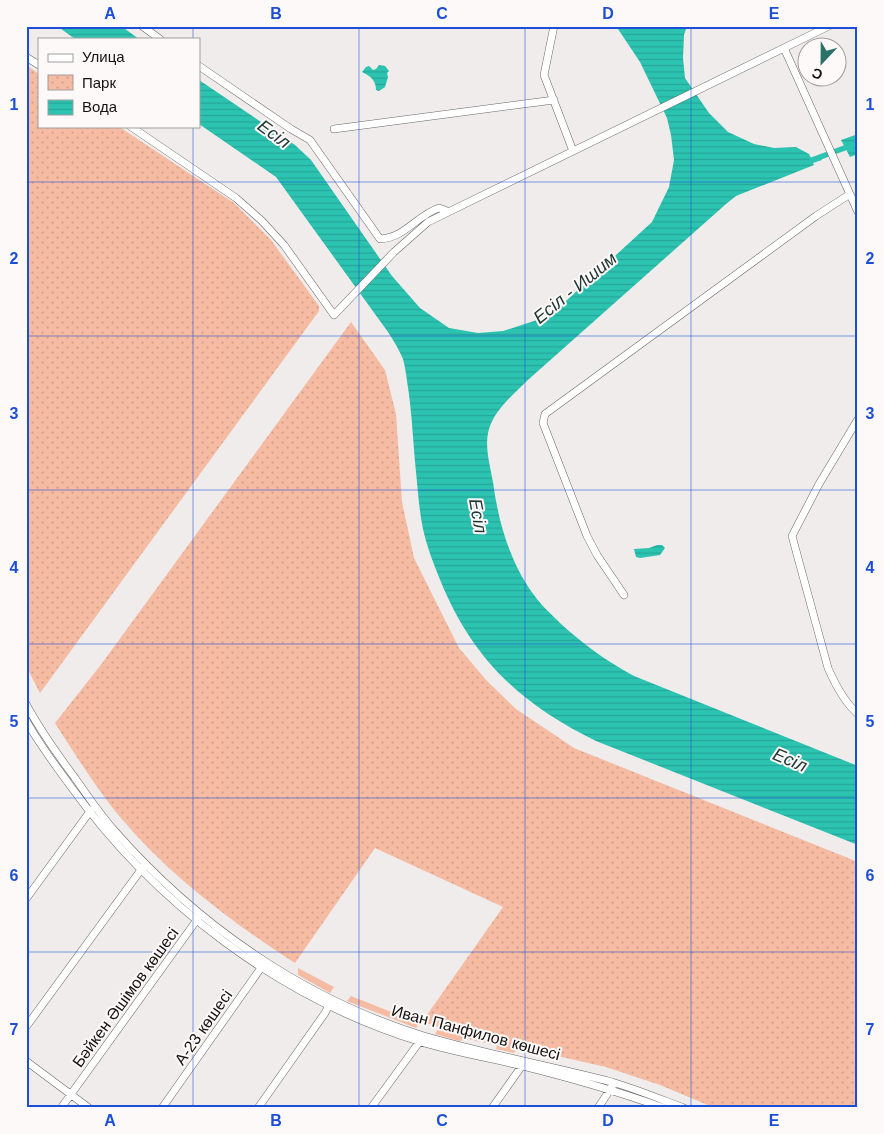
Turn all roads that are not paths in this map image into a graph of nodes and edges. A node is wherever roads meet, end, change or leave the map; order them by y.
1 (142, 26) edge
2 (554, 26) edge
3 (829, 26) edge
4 (159, 38) edge
5 (784, 48) junction
6 (26, 56) edge
7 (38, 64) edge
8 (200, 67) edge
9 (554, 100) junction
10 (133, 128) edge
11 (334, 129) dead end
12 (573, 150) junction
13 (850, 194) junction
14 (447, 211) junction
15 (858, 212) edge
16 (858, 419) edge
17 (624, 595) dead end
18 (26, 704) edge
19 (858, 714) edge
20 (26, 720) edge
21 (36, 724) junction
22 (32, 730) junction
23 (26, 737) edge
24 (94, 805) junction
25 (89, 813) junction
26 (143, 867) junction
27 (26, 899) edge
28 (199, 918) junction
29 (264, 964) junction
30 (330, 1002) junction
31 (26, 1027) edge
32 (420, 1041) junction
33 (26, 1061) edge
34 (524, 1063) junction
35 (613, 1086) junction
36 (71, 1094) junction
37 (61, 1108) edge
38 (89, 1108) edge
39 (162, 1108) edge
40 (258, 1108) edge
41 (371, 1108) edge
42 (492, 1108) edge
43 (598, 1108) edge
44 (664, 1108) edge
45 (684, 1108) edge

1 - 4 street
2 - 9 street
3 - 5 street
5 - 12 street
5 - 13 street
6 - 7 street
8 - 14 street
9 - 11 street
9 - 12 street
10 - 14 street
12 - 14 street
13 - 15 street
13 - 17 street
16 - 19 street
18 - 21 street, Иван Панфилов көшесі
20 - 22 street, Иван Панфилов көшесі
21 - 22 street
21 - 24 street, Иван Панфилов көшесі
22 - 23 street
22 - 25 street, Иван Панфилов көшесі
24 - 25 street
24 - 26 street, Иван Панфилов көшесі
25 - 26 street, Иван Панфилов көшесі
25 - 27 street
26 - 28 street, Иван Панфилов көшесі
26 - 31 street
28 - 29 street, Иван Панфилов көшесі
28 - 36 street, Бәйкен Әшімов көшесі
29 - 30 street, Иван Панфилов көшесі
29 - 39 street, А-23 көшесі
30 - 32 street, Иван Панфилов көшесі
30 - 34 street, Иван Панфилов көшесі
30 - 40 street
32 - 34 street, Иван Панфилов көшесі
32 - 41 street
33 - 36 street
34 - 35 street, Иван Панфилов көшесі
34 - 42 street
35 - 43 street
35 - 44 street, Иван Панфилов көшесі
35 - 45 street, Иван Панфилов көшесі
36 - 37 street, Бәйкен Әшімов көшесі
36 - 38 street

